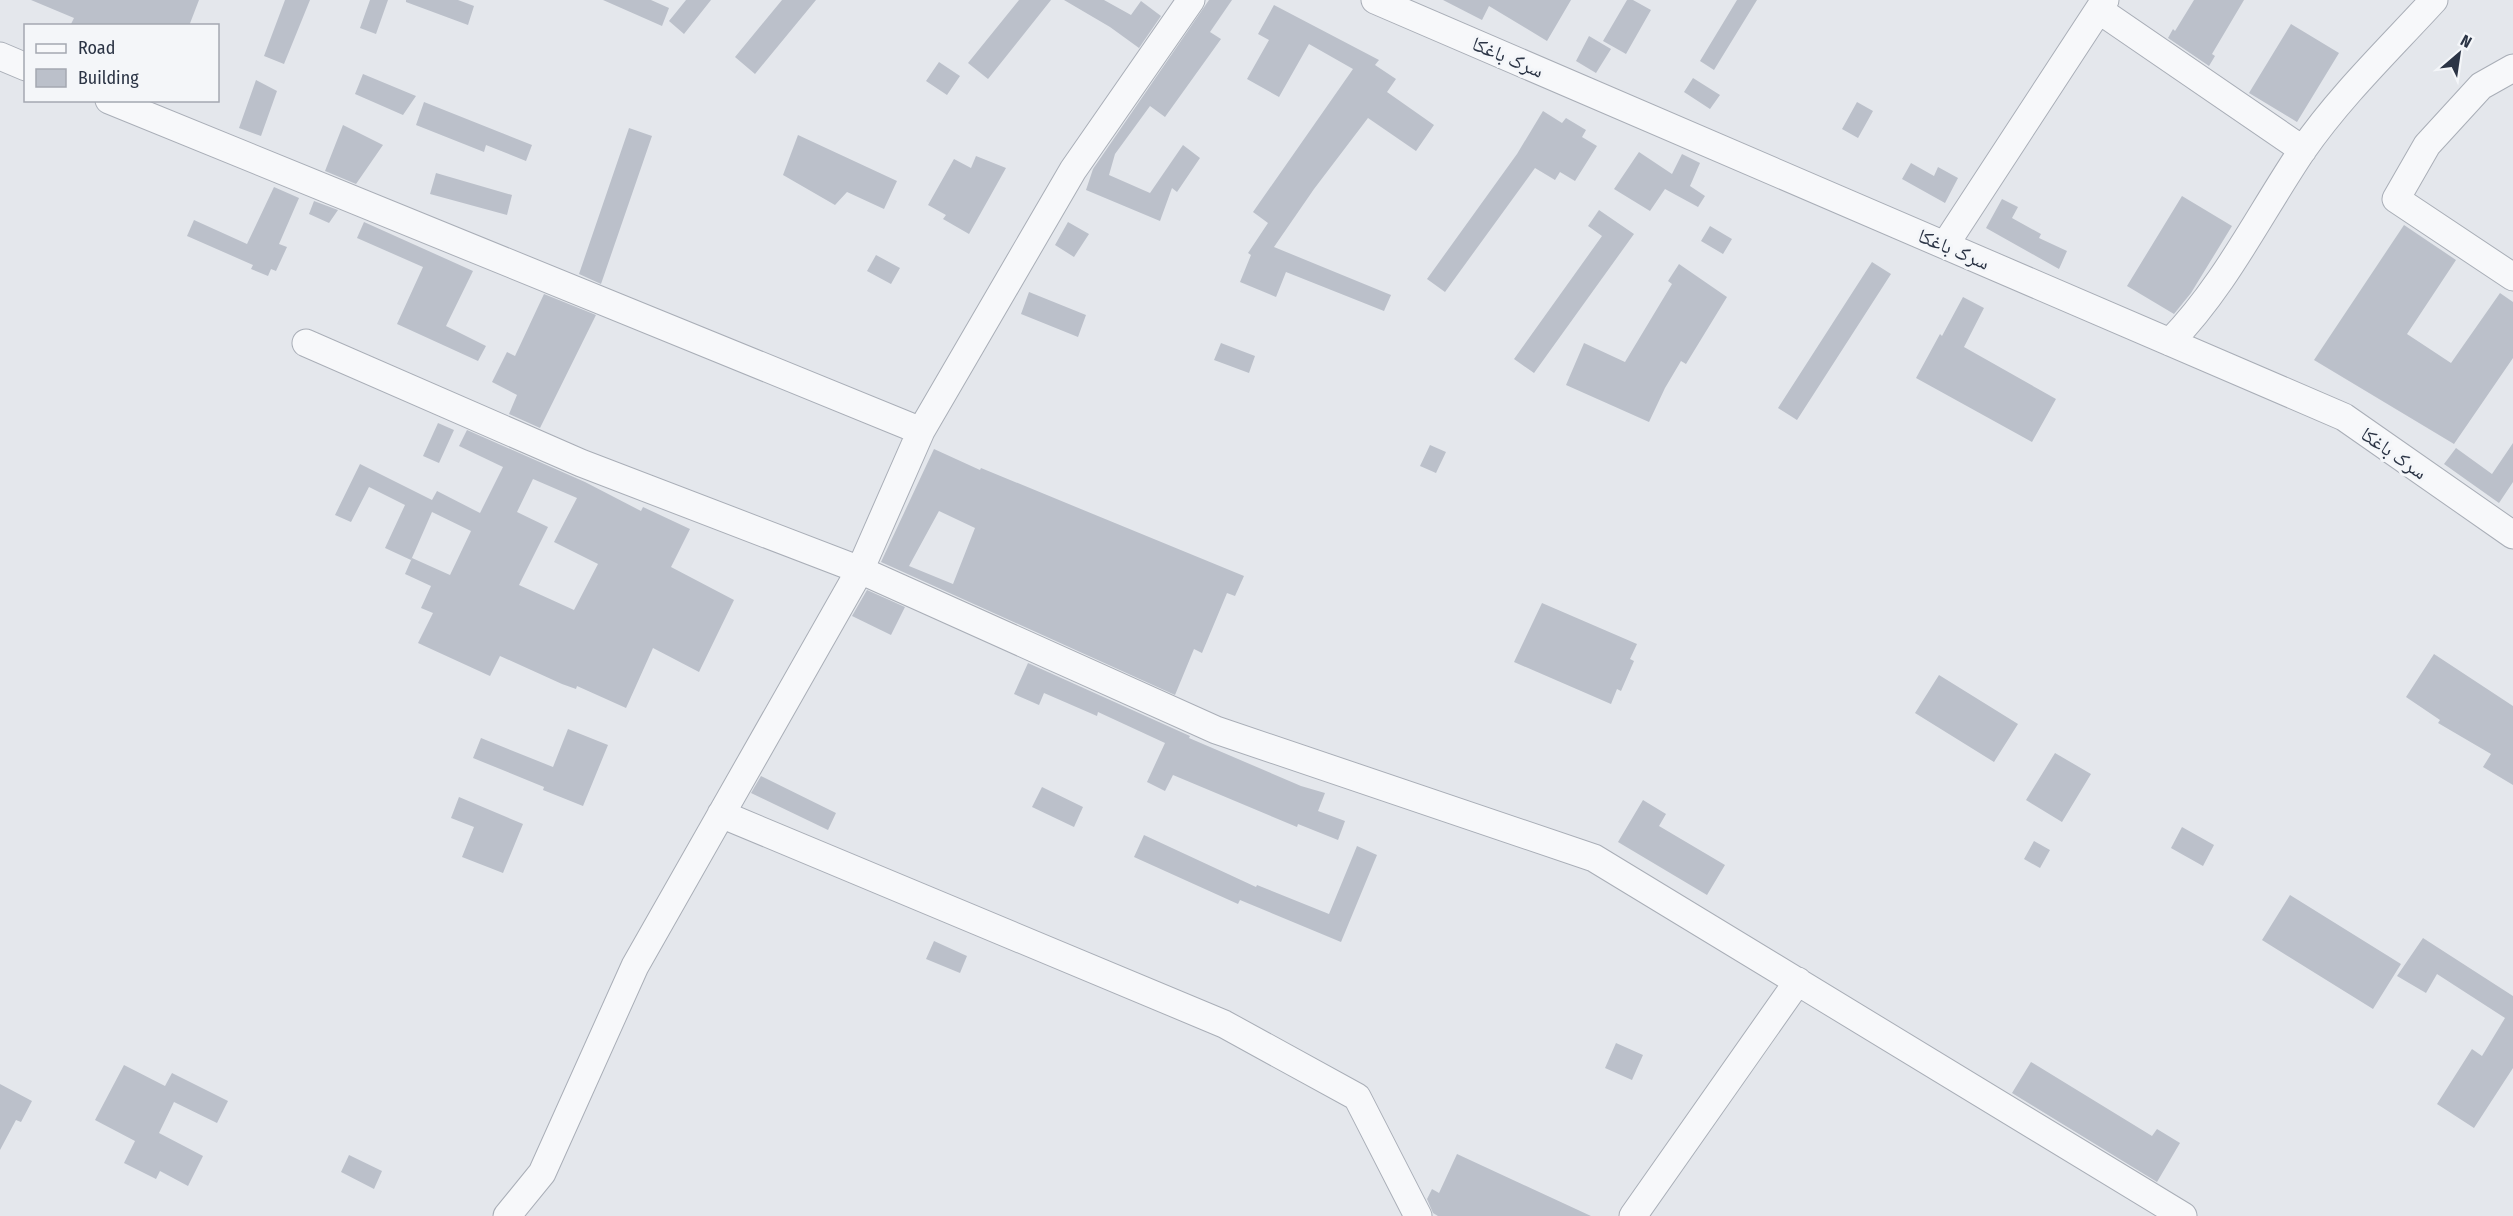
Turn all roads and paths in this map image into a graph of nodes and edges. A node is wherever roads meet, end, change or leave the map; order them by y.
1 (1191, 0) edge
2 (1374, 0) edge
3 (2434, 0) edge
4 (2102, 5) edge
5 (0, 56) edge
6 (24, 66) edge
7 (2513, 68) edge
8 (114, 102) edge
9 (2303, 150) junction
10 (1945, 245) junction
11 (2513, 277) edge
12 (2170, 342) junction
13 (306, 343) dead end
14 (921, 431) junction
15 (2513, 535) edge
16 (860, 570) junction
17 (721, 814) junction
18 (1798, 981) junction
19 (507, 1216) edge
20 (1418, 1216) edge
21 (1633, 1216) edge
22 (2183, 1216) edge

1 - 14 street
2 - 10 street, سرک باغکا
3 - 9 street
4 - 9 street
4 - 10 street
5 - 6 street
7 - 11 street
8 - 14 street
9 - 12 street
10 - 12 street, سرک باغکا
12 - 15 street, سرک باغکا
13 - 16 street
14 - 16 street
16 - 17 street
16 - 18 street
17 - 19 street
17 - 20 street
18 - 21 street
18 - 22 street

